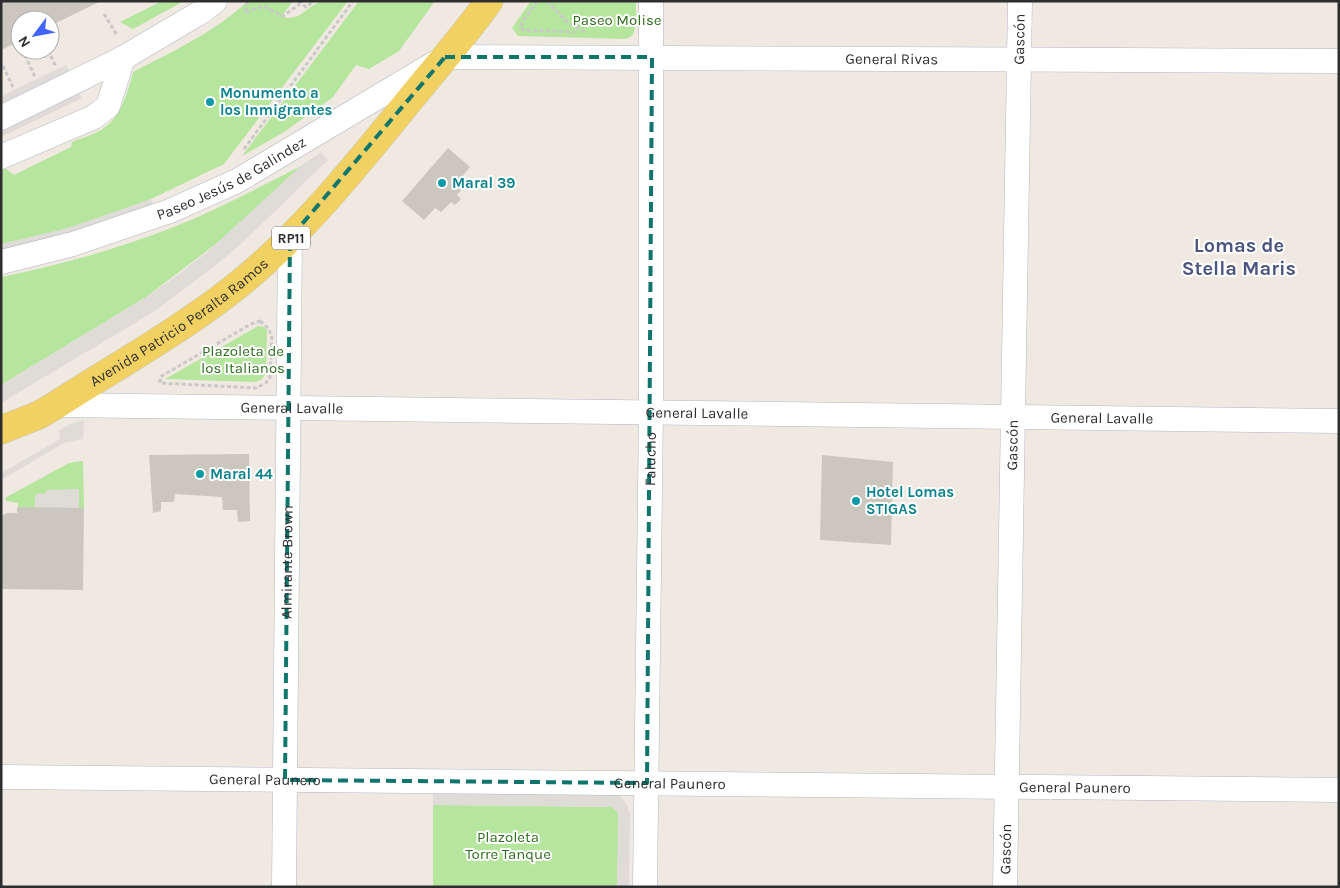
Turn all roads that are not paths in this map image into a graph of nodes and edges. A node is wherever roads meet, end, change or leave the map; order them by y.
1 (215, 1) edge
2 (489, 1) edge
3 (651, 1) edge
4 (1020, 1) edge
5 (122, 50) junction
6 (445, 57) junction
7 (652, 57) junction
8 (1019, 58) junction
9 (1339, 61) edge
10 (1, 118) edge
11 (1, 157) edge
12 (290, 238) junction
13 (1, 262) edge
14 (289, 407) junction
15 (47, 410) junction
16 (651, 412) junction
17 (1013, 416) junction
18 (1339, 421) edge
19 (1, 430) edge
20 (1, 443) edge
21 (1, 777) edge
22 (286, 780) junction
23 (647, 784) junction
24 (1006, 786) junction
25 (1339, 790) edge
26 (284, 887) edge
27 (645, 887) edge
28 (1005, 887) edge

1 - 5 street
2 - 6 main road, Avenida Patricio Peralta Ramos / RP11
3 - 7 street, Falucho
4 - 8 street, Gascón
5 - 10 street
5 - 11 street
6 - 7 street, General Rivas
6 - 12 main road, Avenida Patricio Peralta Ramos / RP11
6 - 13 street, Paseo Jesús de Galindez
7 - 8 street, General Rivas
7 - 16 street, Falucho
8 - 9 street, General Rivas
8 - 17 street, Gascón
12 - 14 street, Almirante Brown
12 - 15 main road, Avenida Patricio Peralta Ramos / RP11
14 - 15 street, General Lavalle
14 - 16 street, General Lavalle
14 - 22 street, Almirante Brown
15 - 19 main road, Avenida Patricio Peralta Ramos / RP11
15 - 20 main road, RP11
16 - 17 street, General Lavalle
16 - 23 street, Falucho
17 - 18 street, General Lavalle
17 - 24 street, Gascón
21 - 22 street, General Paunero
22 - 23 street, General Paunero
22 - 26 street, Almirante Brown
23 - 24 street, General Paunero
23 - 27 street, Falucho
24 - 25 street, General Paunero
24 - 28 street, Gascón

